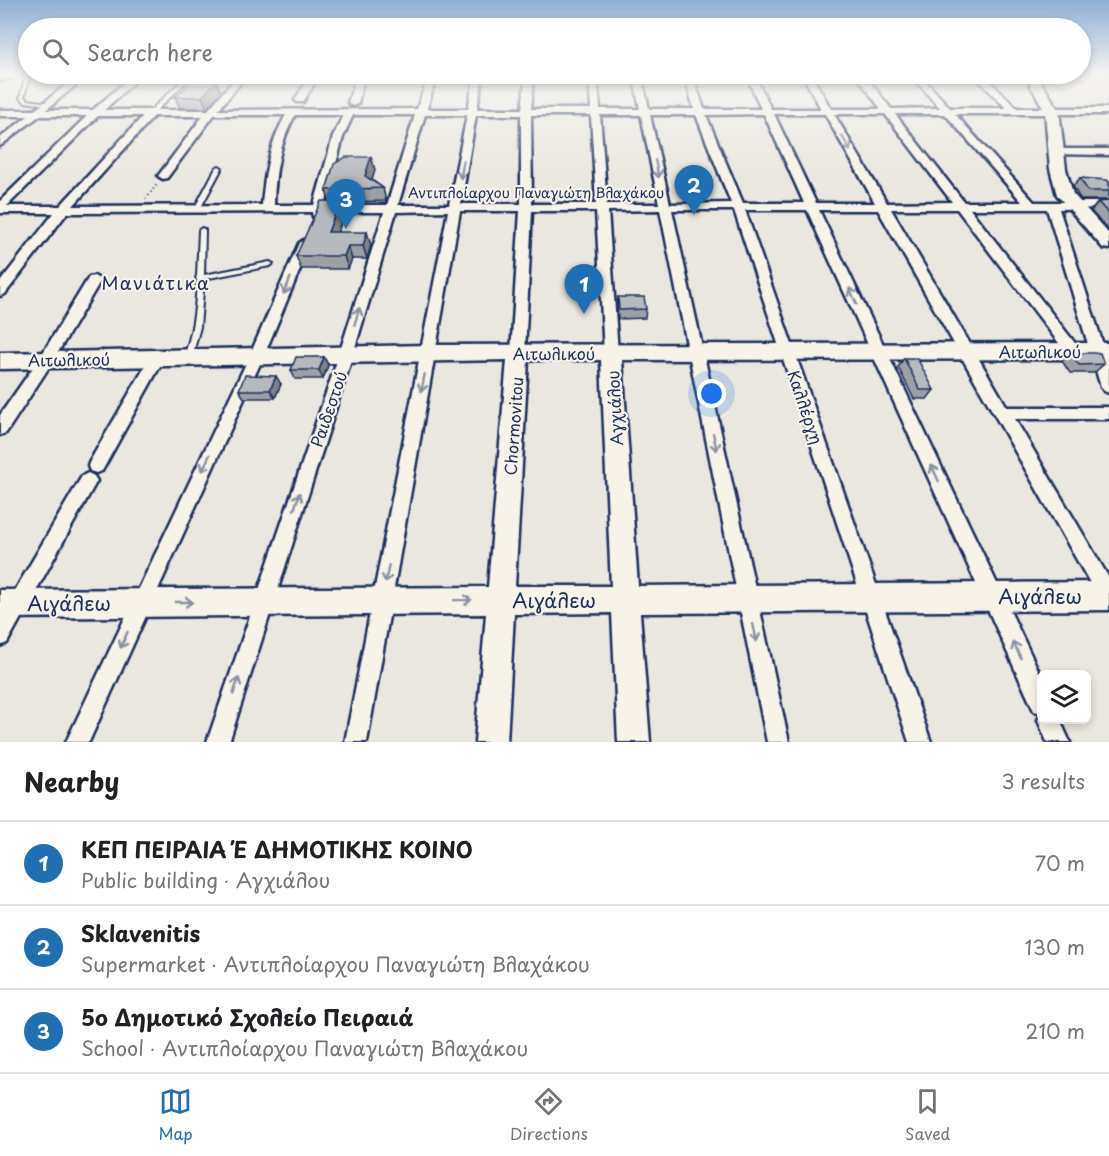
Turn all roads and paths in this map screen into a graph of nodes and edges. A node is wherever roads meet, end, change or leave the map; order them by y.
1 (351, 108) edge
2 (41, 109) edge
3 (99, 109) edge
4 (156, 109) edge
5 (213, 109) edge
6 (343, 109) edge
7 (362, 109) edge
8 (421, 109) edge
9 (473, 109) edge
10 (526, 109) edge
11 (595, 109) edge
12 (644, 109) edge
13 (699, 109) edge
14 (765, 109) edge
15 (826, 109) edge
16 (945, 109) edge
17 (1012, 109) edge
18 (887, 111) junction
19 (947, 111) junction
20 (1014, 111) junction
21 (1052, 111) junction
22 (1109, 111) edge
23 (95, 112) junction
24 (152, 112) junction
25 (210, 112) junction
26 (420, 112) junction
27 (472, 112) junction
28 (526, 112) junction
29 (595, 112) junction
30 (645, 112) junction
31 (700, 112) junction
32 (767, 112) junction
33 (828, 112) junction
34 (0, 113) edge
35 (36, 113) junction
36 (291, 113) junction
37 (0, 142) edge
38 (1057, 152) junction
39 (1109, 152) edge
40 (219, 168) dead end
41 (163, 176) joint
42 (1031, 205) junction
43 (1052, 205) junction
44 (1072, 205) junction
45 (1109, 205) edge
46 (738, 206) junction
47 (811, 206) junction
48 (882, 206) junction
49 (960, 206) junction
50 (526, 207) junction
51 (601, 207) junction
52 (665, 207) junction
53 (320, 208) junction
54 (390, 208) junction
55 (456, 208) junction
56 (0, 209) edge
57 (139, 209) junction
58 (197, 209) junction
59 (268, 209) junction
60 (63, 210) junction
61 (202, 230) dead end
62 (1109, 244) edge
63 (270, 264) dead end
64 (199, 278) junction
65 (94, 280) dead end
66 (0, 291) edge
67 (1073, 351) junction
68 (1103, 351) edge
69 (788, 352) junction
70 (879, 352) junction
71 (967, 352) junction
72 (429, 353) junction
73 (518, 353) junction
74 (611, 353) junction
75 (696, 353) junction
76 (345, 355) junction
77 (257, 356) junction
78 (158, 357) junction
79 (188, 357) junction
80 (46, 360) junction
81 (0, 361) edge
82 (1109, 387) edge
83 (1002, 413) junction
84 (1109, 413) edge
85 (0, 428) edge
86 (1109, 596) edge
87 (992, 597) junction
88 (748, 598) junction
89 (871, 598) junction
90 (626, 599) junction
91 (501, 600) junction
92 (382, 601) junction
93 (264, 602) junction
94 (141, 603) junction
95 (9, 604) edge
96 (0, 636) edge
97 (1037, 694) edge
98 (1051, 724) edge
99 (77, 742) edge
100 (218, 742) edge
101 (356, 742) edge
102 (491, 742) edge
103 (634, 742) edge
104 (778, 742) edge
105 (920, 742) edge
106 (1059, 742) edge

1 - 53 street
2 - 35 street
3 - 23 street
4 - 24 lane
5 - 25 street
6 - 36 street
7 - 26 street
8 - 26 street, Ραιδεστού
9 - 27 street
10 - 28 street, Chormovitou
11 - 29 street, Αγχιάλου
12 - 30 street
13 - 31 street, Καλλέργη
14 - 32 street
15 - 33 street
16 - 19 street
17 - 20 street
18 - 19 street
18 - 33 street
18 - 49 street
19 - 20 street
19 - 42 street
20 - 21 street
21 - 22 street
21 - 38 street
23 - 24 street
23 - 35 street
23 - 56 street
24 - 25 street
24 - 60 street
25 - 36 street
25 - 41 street
26 - 27 street
26 - 54 street, Ραιδεστού
27 - 28 street
27 -> 55 street
28 - 29 street
28 - 50 street, Chormovitou
29 - 30 street
29 - 51 street, Αγχιάλου
30 - 31 street
30 -> 52 street
31 - 32 street
31 - 46 street, Καλλέργη
32 - 33 street
32 - 47 street
33 -> 48 street
34 - 35 street
35 - 37 street
36 - 59 street
38 - 39 street
38 - 44 street
40 - 58 lane
41 - 57 path
42 - 43 street, Αντιπλοίαρχου Παναγιώτη Βλαχάκου
42 - 49 street, Αντιπλοίαρχου Παναγιώτη Βλαχάκου
43 - 44 street, Αντιπλοίαρχου Παναγιώτη Βλαχάκου
43 - 68 street
44 - 45 street, Αντιπλοίαρχου Παναγιώτη Βλαχάκου
44 - 62 street
46 - 47 street, Αντιπλοίαρχου Παναγιώτη Βλαχάκου
46 - 52 street, Αντιπλοίαρχου Παναγιώτη Βλαχάκου
46 - 69 street, Καλλέργη
47 - 48 street, Αντιπλοίαρχου Παναγιώτη Βλαχάκου
70 -> 47 street
48 - 49 street, Αντιπλοίαρχου Παναγιώτη Βλαχάκου
48 - 71 street
49 - 67 street
50 - 51 street, Αντιπλοίαρχου Παναγιώτη Βλαχάκου
50 - 55 street, Αντιπλοίαρχου Παναγιώτη Βλαχάκου
50 - 73 street, Chormovitou
51 - 52 street, Αντιπλοίαρχου Παναγιώτη Βλαχάκου
51 - 74 street, Αγχιάλου
52 - 75 street
53 - 54 street, Αντιπλοίαρχου Παναγιώτη Βλαχάκου
53 - 59 street, Αντιπλοίαρχου Παναγιώτη Βλαχάκου
53 -> 77 street
54 - 55 street, Αντιπλοίαρχου Παναγιώτη Βλαχάκου
76 -> 54 street, Ραιδεστού
55 - 72 street
56 - 60 street, Αντιπλοίαρχου Παναγιώτη Βλαχάκου
57 - 58 street, Αντιπλοίαρχου Παναγιώτη Βλαχάκου
57 - 60 street, Αντιπλοίαρχου Παναγιώτη Βλαχάκου
58 - 59 street, Αντιπλοίαρχου Παναγιώτη Βλαχάκου
60 - 66 street
61 - 64 lane
63 - 64 lane
64 - 79 lane
65 - 80 street
67 - 68 street, Αιτωλικού
67 - 71 street, Αιτωλικού
68 - 82 street
69 - 70 street, Αιτωλικού
69 - 75 street, Αιτωλικού
69 - 89 street, Καλλέργη
70 - 71 street, Αιτωλικού
87 -> 70 street
71 - 83 street
72 - 73 street, Αιτωλικού
72 - 76 street, Αιτωλικού
72 -> 92 street
73 - 74 street, Αιτωλικού
73 - 91 street, Chormovitou
74 - 75 street, Αιτωλικού
74 - 90 street, Αγχιάλου
75 -> 88 street
76 - 77 street, Αιτωλικού
93 -> 76 street, Ραιδεστού
77 - 79 street, Αιτωλικού
77 -> 94 street
78 - 79 street, Αιτωλικού
78 - 80 street, Αιτωλικού
78 - 95 street
80 - 81 street, Αιτωλικού
80 - 85 street
83 - 84 street
83 - 86 street
86 - 87 street, Αιγάλεω
87 - 89 street, Αιγάλεω
97 -> 87 street
88 - 89 street, Αιγάλεω
88 - 90 street, Αιγάλεω
88 -> 104 street
89 - 105 street, Καλλέργη
90 - 91 street, Αιγάλεω
90 - 103 street, Αγχιάλου
92 -> 91 street, Αιγάλεω
91 - 102 street, Chormovitou
92 - 93 street, Αιγάλεω
92 - 101 street
94 -> 93 street, Αιγάλεω
100 -> 93 street, Ραιδεστού
94 - 95 street, Αιγάλεω
94 -> 99 street
95 - 96 street
98 - 106 street

